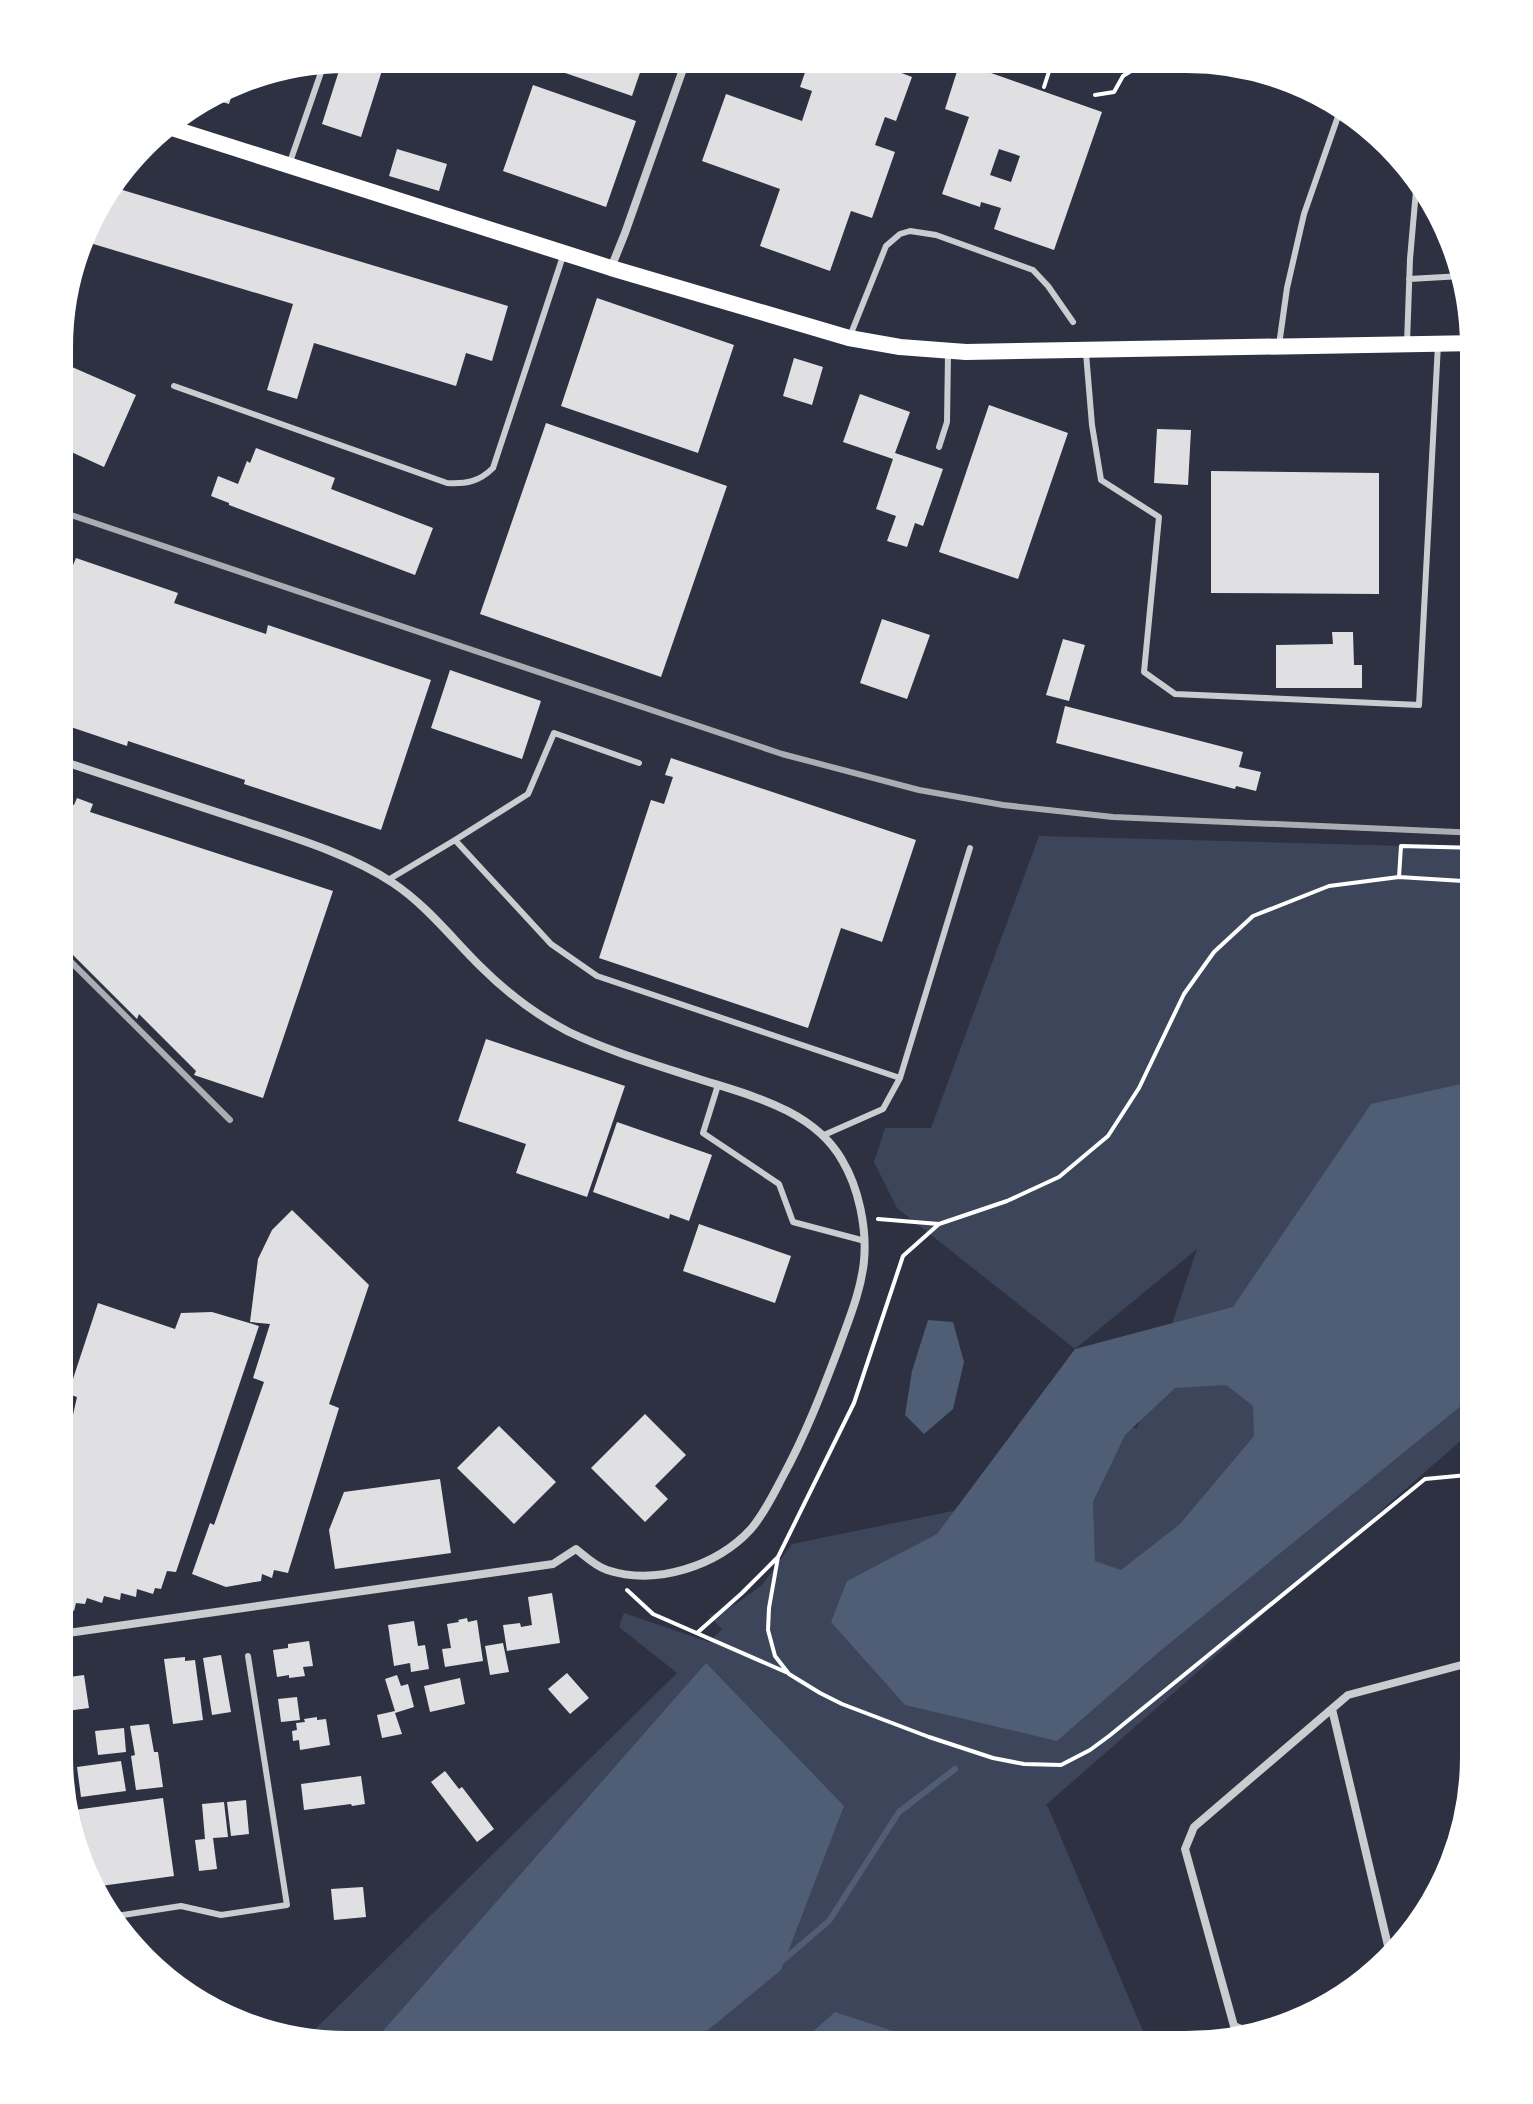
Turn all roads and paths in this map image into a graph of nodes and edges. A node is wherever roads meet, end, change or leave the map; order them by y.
1 (683, 68) edge
2 (1050, 68) edge
3 (1132, 68) edge
4 (322, 69) edge
5 (1044, 87) dead end
6 (1095, 95) dead end
7 (1339, 114) edge
8 (174, 129) edge
9 (289, 166) junction
10 (1416, 190) edge
11 (564, 253) junction
12 (611, 268) junction
13 (1455, 276) edge
14 (1409, 279) junction
15 (1073, 322) dead end
16 (849, 338) junction
17 (1407, 343) junction
18 (1438, 343) junction
19 (1465, 343) edge
20 (1279, 345) junction
21 (1085, 349) junction
22 (948, 351) junction
23 (174, 386) dead end
24 (939, 447) dead end
25 (68, 763) edge
26 (639, 763) dead end
27 (455, 840) junction
28 (970, 848) dead end
29 (1465, 848) edge
30 (1399, 877) junction
31 (388, 880) junction
32 (1465, 881) edge
33 (900, 1078) junction
34 (718, 1085) junction
35 (824, 1135) junction
36 (861, 1218) junction
37 (939, 1224) junction
38 (865, 1241) junction
39 (1464, 1475) edge
40 (778, 1557) junction
41 (604, 1569) junction
42 (68, 1633) edge
43 (697, 1633) junction
44 (248, 1656) dead end
45 (1464, 1666) edge
46 (789, 1674) junction
47 (1332, 1709) junction
48 (118, 1916) edge
49 (1389, 1948) edge
50 (1242, 2029) edge

1 - 12 street
2 - 5 path
3 - 6 path
4 - 9 lane
7 - 20 lane
8 - 9 main road
9 - 11 main road
10 - 14 lane
11 - 12 main road
11 - 23 lane
12 - 16 main road
13 - 14 lane
14 - 17 lane
15 - 16 lane
16 - 22 main road
17 - 18 main road
17 - 20 main road
18 - 19 main road
18 - 21 lane
20 - 21 main road
21 - 22 main road
22 - 24 lane
25 - 31 street
26 - 27 lane
27 - 31 lane
27 - 33 lane
28 - 33 lane
29 - 30 path
30 - 32 path
30 - 37 path
31 - 34 street
33 - 35 lane
34 - 35 street
34 - 38 lane
35 - 36 street
36 - 37 path
36 - 38 street
37 - 40 path
38 - 41 street
39 - 46 path
40 - 43 path
40 - 46 path
41 - 42 street
41 - 43 path
43 - 46 path
44 - 48 lane
45 - 47 street
47 - 49 street
47 - 50 street

